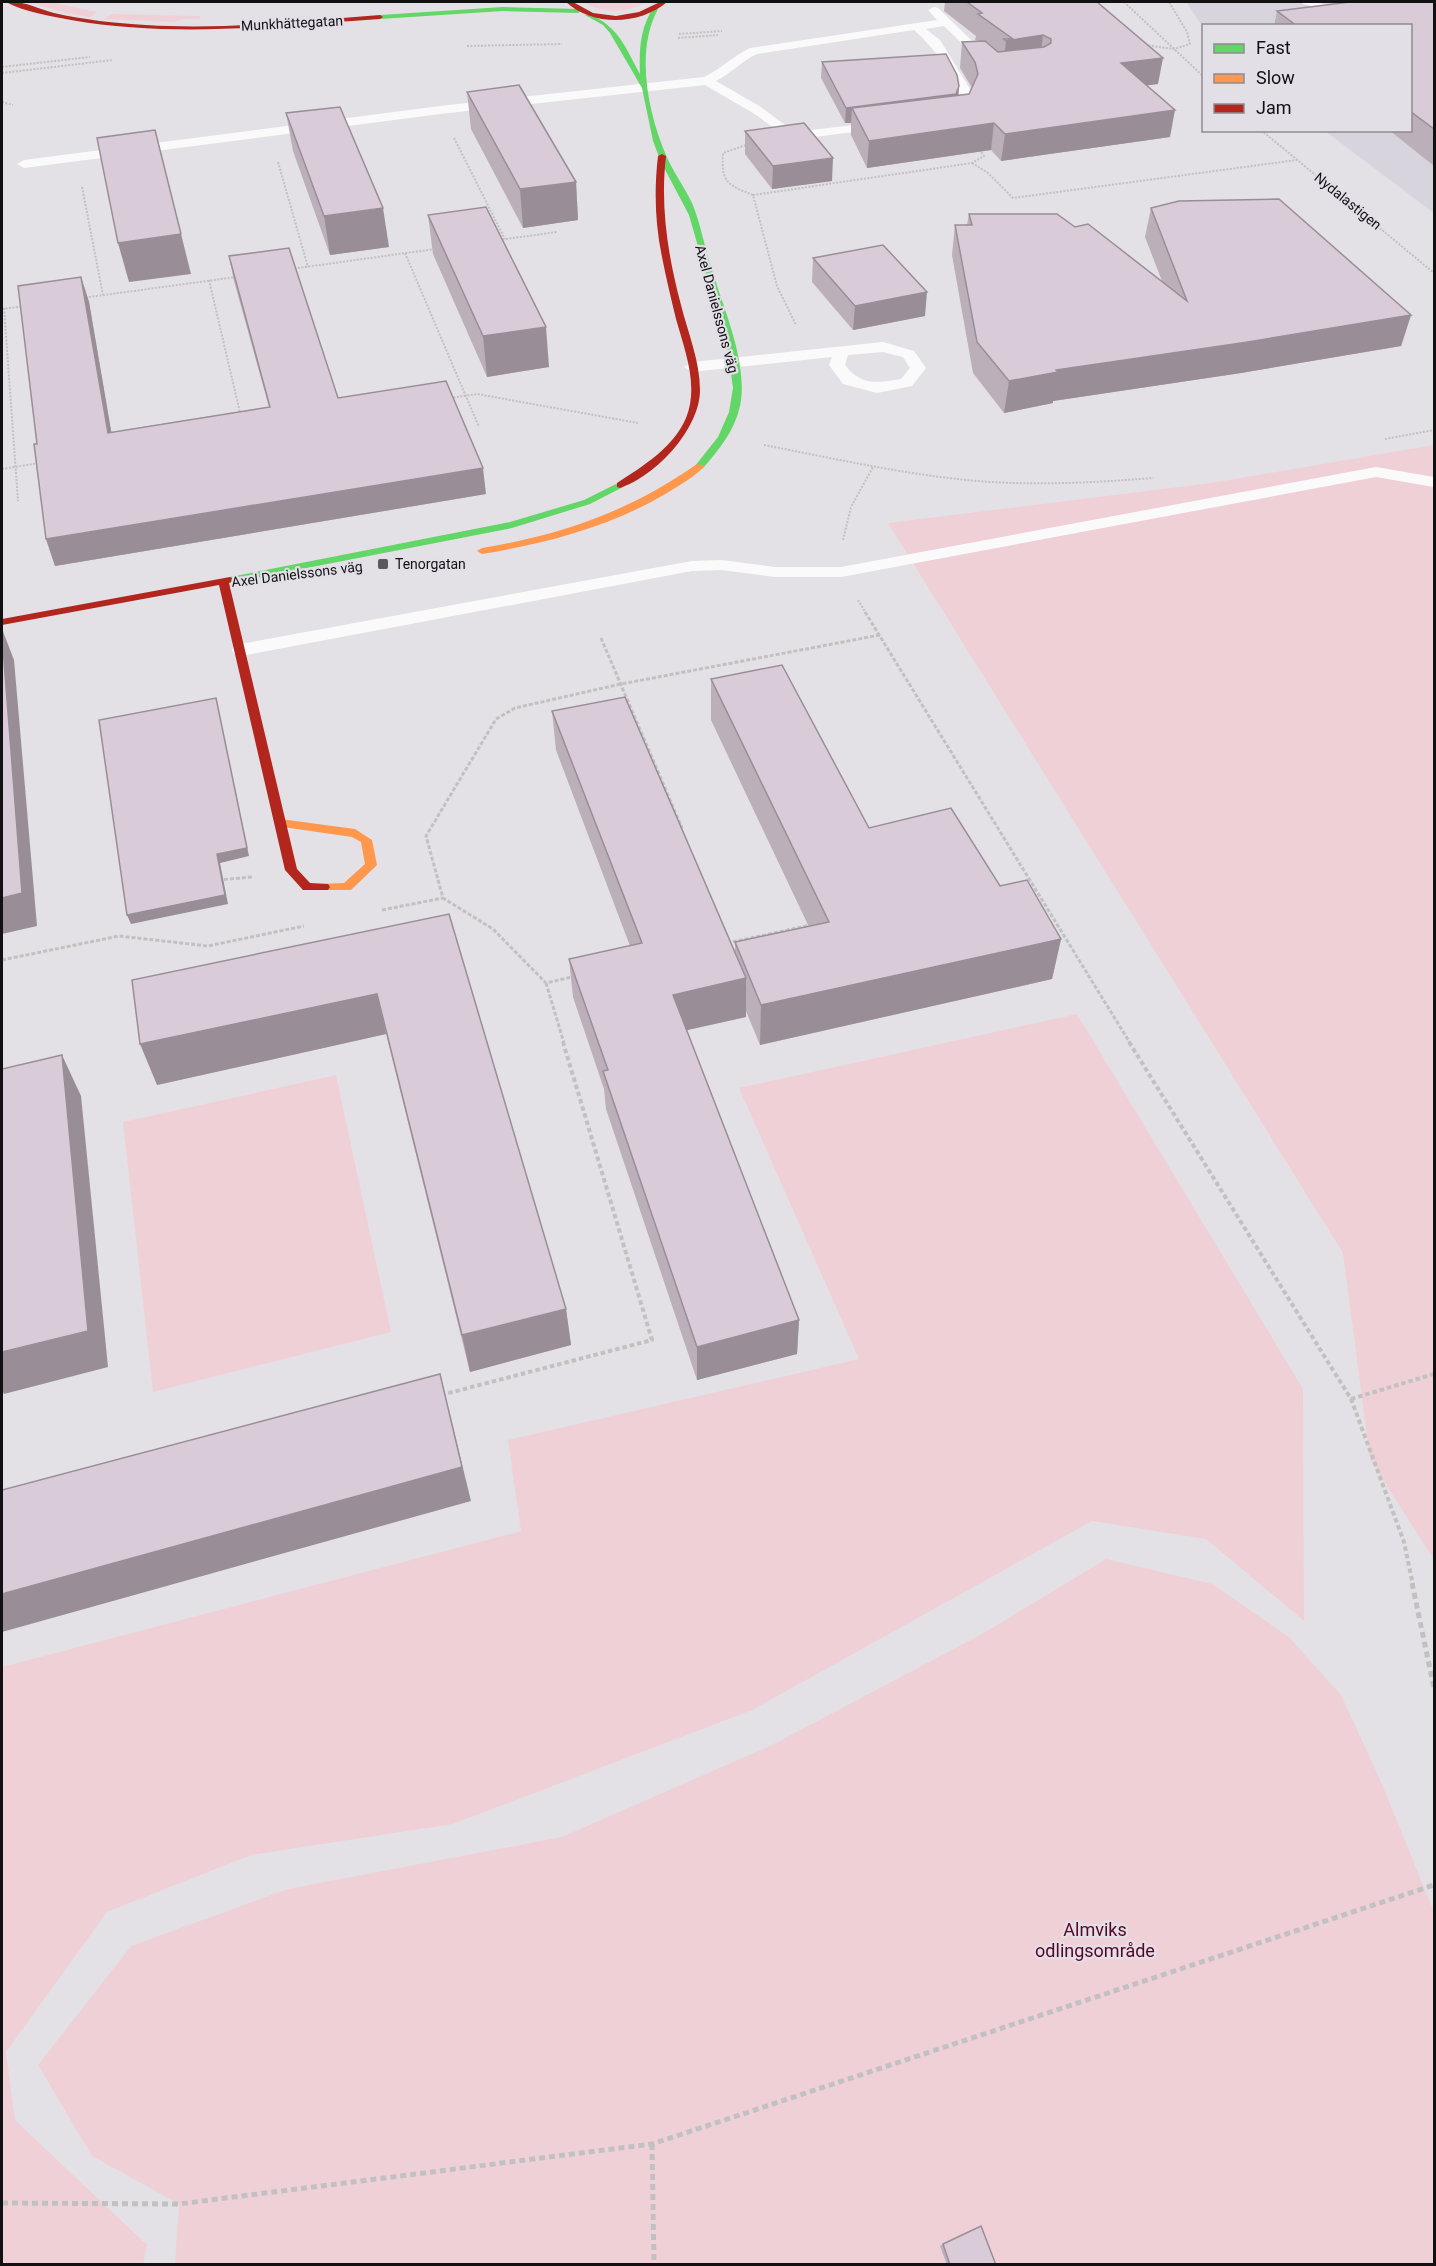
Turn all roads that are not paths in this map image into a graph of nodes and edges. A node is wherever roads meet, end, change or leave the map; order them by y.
1 (9, 2) edge
2 (1307, 2) edge
3 (1346, 2) edge
4 (664, 4) edge
5 (578, 9) edge
6 (932, 9) dead end
7 (946, 22) junction
8 (916, 26) junction
9 (999, 73) edge
10 (707, 81) junction
11 (644, 86) junction
12 (938, 118) edge
13 (893, 123) edge
14 (662, 156) junction
15 (24, 164) dead end
16 (842, 352) junction
17 (732, 363) junction
18 (692, 367) junction
19 (1434, 482) edge
20 (471, 553) dead end
21 (394, 562) dead end
22 (224, 583) junction
23 (2, 622) edge
24 (241, 650) junction
25 (280, 823) junction

1 - 5 street, Munkhättegatan
2 - 3 lane
4 - 5 street, Munkhättegatan
4 - 11 street, Axel Danielssons väg
5 - 11 street, Axel Danielssons väg
6 - 7 lane
7 - 8 lane
7 - 9 lane
8 - 10 lane
8 - 12 lane
10 - 11 lane
10 - 13 lane
11 - 14 street, Axel Danielssons väg
11 - 15 lane
14 - 17 street, Axel Danielssons väg
14 - 18 street, Axel Danielssons väg
16 - 16 lane
16 - 17 lane
17 - 18 lane
17 - 20 street, Axel Danielssons väg
18 - 22 street, Axel Danielssons väg
19 - 24 lane
21 - 22 street, Axel Danielssons väg
22 - 23 street, Axel Danielssons väg
22 - 24 street
24 - 25 street
25 - 25 street

